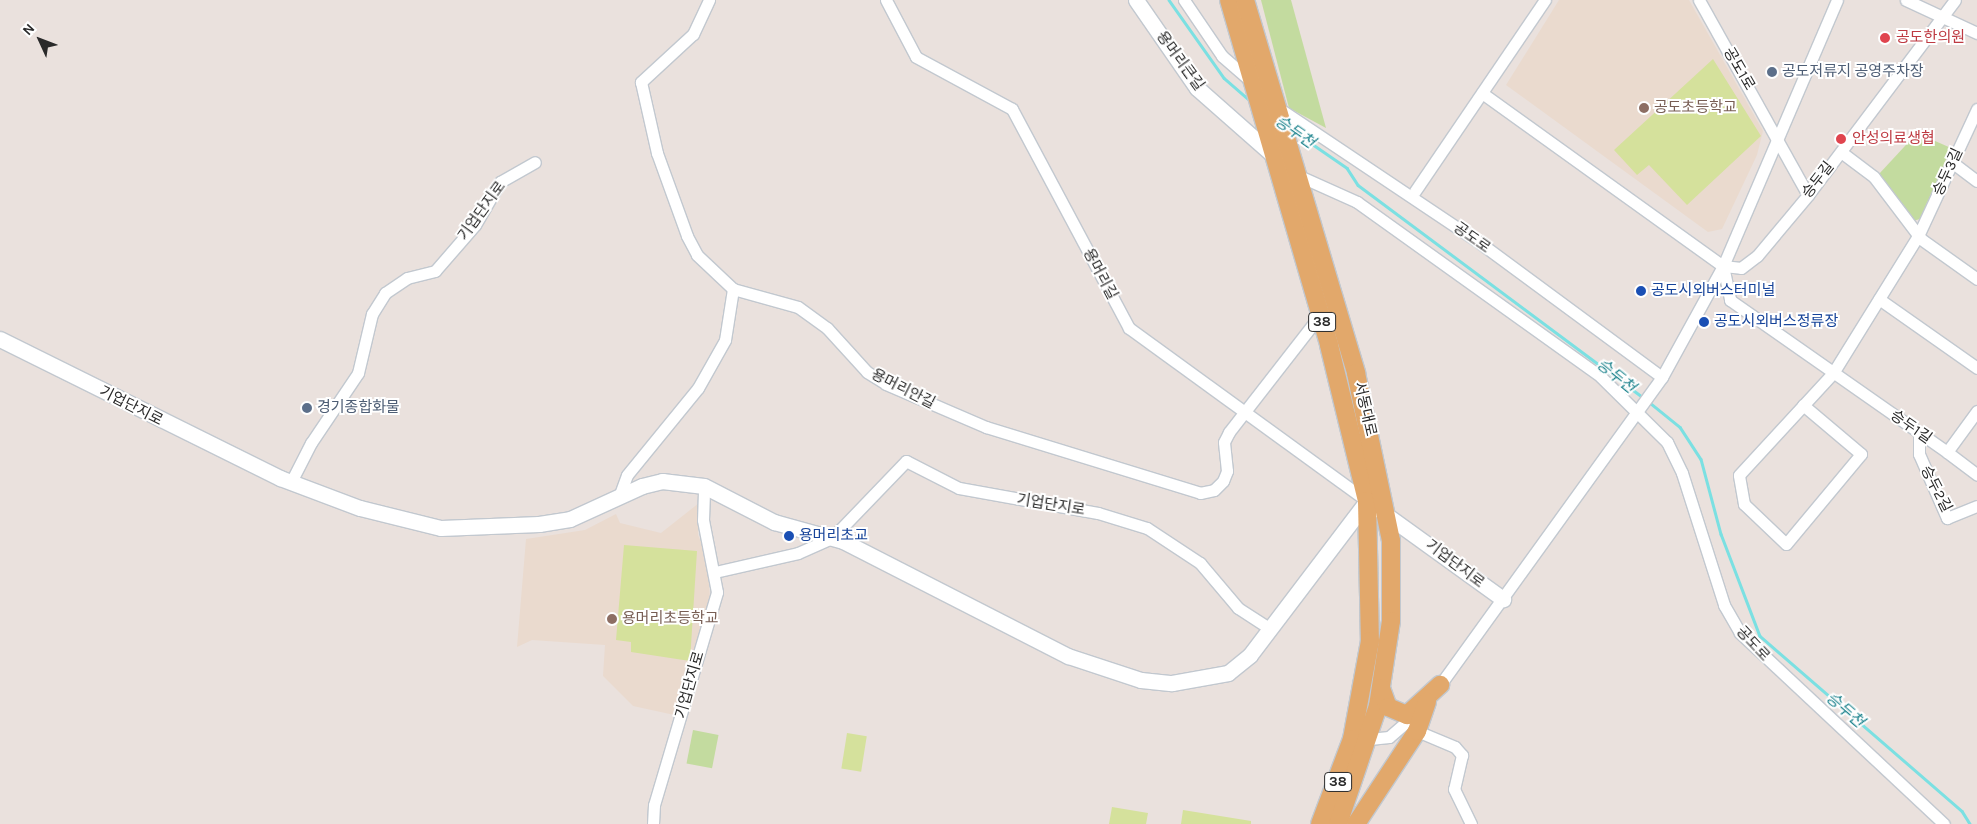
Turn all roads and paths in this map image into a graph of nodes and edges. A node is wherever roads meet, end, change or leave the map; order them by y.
1 (709, 0) edge
2 (1136, 0) edge
3 (1184, 0) edge
4 (1229, 0) edge
5 (1245, 0) edge
6 (1545, 0) edge
7 (1699, 0) edge
8 (1837, 0) edge
9 (1906, 0) edge
10 (1955, 0) edge
11 (889, 1) edge
12 (1943, 17) junction
13 (1977, 33) edge
14 (1251, 84) junction
15 (1482, 93) junction
16 (1977, 109) edge
17 (1278, 111) junction
18 (1779, 138) junction
19 (1272, 150) junction
20 (1841, 152) junction
21 (535, 162) dead end
22 (1952, 164) junction
23 (1295, 169) junction
24 (1977, 181) edge
25 (1415, 191) dead end
26 (1808, 194) junction
27 (1918, 236) junction
28 (1722, 266) junction
29 (1977, 279) edge
30 (733, 289) junction
31 (1878, 299) junction
32 (1320, 315) junction
33 (0, 338) edge
34 (1977, 368) edge
35 (1833, 373) junction
36 (1659, 382) junction
37 (1803, 405) junction
38 (1639, 411) junction
39 (1977, 411) edge
40 (1243, 414) junction
41 (1919, 433) junction
42 (1947, 452) junction
43 (1977, 475) edge
44 (291, 482) junction
45 (704, 486) junction
46 (619, 497) junction
47 (1367, 500) junction
48 (1977, 506) edge
49 (1386, 512) junction
50 (832, 538) junction
51 (715, 572) junction
52 (1502, 599) junction
53 (1270, 629) junction
54 (1440, 685) junction
55 (1380, 688) junction
56 (1427, 702) junction
57 (1418, 732) junction
58 (1360, 739) junction
59 (653, 824) edge
60 (1320, 824) edge
61 (1338, 824) edge
62 (1356, 824) edge
63 (1471, 824) edge
64 (1944, 824) edge

1 - 30 street, 용머리안길
2 - 19 street, 용머리큰길
3 - 14 street
4 - 14 main road, 서동대로 / 38
5 - 17 main road, 서동대로 / 38
6 - 15 street
7 - 18 street, 공도1로
8 - 18 street
9 - 12 street
10 - 12 street, 승두길
11 - 40 street, 용머리길
12 - 13 street
12 - 20 street, 승두길
14 - 19 main road, 서동대로 / 38
15 - 25 street
15 - 28 street
16 - 22 street, 승두3길
17 - 23 main road, 서동대로 / 38
17 - 36 street, 공도로
18 - 26 street
18 - 28 street
19 - 32 main road, 서동대로 / 38
20 - 26 street, 승두길
20 - 27 street
21 - 44 street, 기업단지로
22 - 24 street
22 - 27 street, 승두3길
23 - 38 street, 공도로
23 - 49 main road, 서동대로 / 38
26 - 28 street, 승두길
27 - 29 street
27 - 31 street
28 - 35 street, 승두1길
28 - 36 street
30 - 40 street, 용머리안길
30 - 46 street
31 - 34 street
31 - 35 street
32 - 40 street, 용머리안길
32 - 47 main road, 서동대로 / 38
33 - 44 street, 기업단지로
35 - 37 street
35 - 41 street, 승두1길
36 - 38 street
37 - 37 street
38 - 52 street
38 - 64 street, 공도로
39 - 42 street, 승두1길
40 - 47 street, 용머리길
41 - 42 street, 승두1길
41 - 48 street, 승두2길
42 - 43 street
44 - 46 street, 기업단지로
45 - 46 street, 기업단지로
45 - 50 street, 기업단지로
45 - 51 street, 기업단지로
47 - 49 street, 기업단지로
47 - 53 street, 기업단지로
47 - 58 main road, 서동대로 / 38
49 - 52 street, 기업단지로
49 - 55 main road, 서동대로 / 38
50 - 51 street
50 - 53 street, 기업단지로
50 - 53 street, 기업단지로
51 - 59 street, 기업단지로
52 - 54 street
54 - 55 main road
54 - 56 street
55 - 58 main road, 서동대로 / 38
56 - 57 main road
56 - 58 street
57 - 62 main road
57 - 63 street
58 - 60 main road, 서동대로 / 38
58 - 61 main road, 서동대로 / 38

